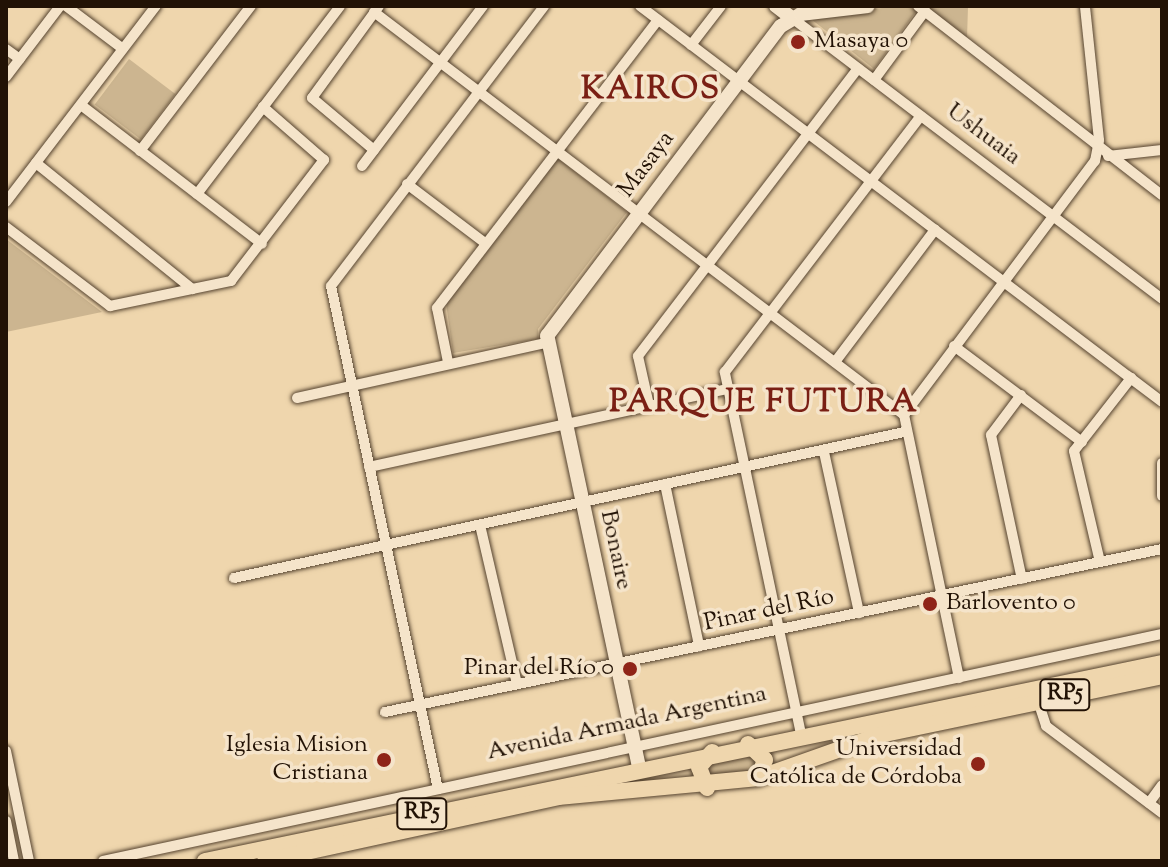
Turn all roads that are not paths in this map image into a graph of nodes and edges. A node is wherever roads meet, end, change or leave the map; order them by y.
1 (60, 6) edge
2 (66, 6) edge
3 (156, 6) edge
4 (251, 6) edge
5 (340, 6) edge
6 (483, 6) edge
7 (544, 6) edge
8 (640, 6) edge
9 (721, 6) edge
10 (776, 6) edge
11 (868, 6) edge
12 (1085, 6) edge
13 (377, 9) edge
14 (922, 9) edge
15 (792, 18) junction
16 (658, 20) junction
17 (691, 45) junction
18 (6, 49) edge
19 (123, 49) junction
20 (20, 59) junction
21 (441, 62) junction
22 (858, 68) junction
23 (6, 77) edge
24 (874, 80) junction
25 (739, 81) junction
26 (479, 91) junction
27 (81, 105) junction
28 (263, 107) junction
29 (921, 116) junction
30 (807, 133) junction
31 (1099, 148) junction
32 (374, 150) junction
33 (1162, 150) edge
34 (140, 151) junction
35 (557, 151) junction
36 (1110, 156) junction
37 (1095, 161) junction
38 (36, 163) junction
39 (362, 166) dead end
40 (871, 182) junction
41 (407, 184) junction
42 (197, 194) junction
43 (1162, 195) edge
44 (6, 202) edge
45 (639, 213) junction
46 (1053, 215) junction
47 (6, 227) edge
48 (935, 230) junction
49 (485, 243) junction
50 (262, 244) junction
51 (708, 265) junction
52 (1003, 281) junction
53 (192, 289) junction
54 (1162, 299) edge
55 (771, 313) junction
56 (546, 343) junction
57 (954, 346) junction
58 (448, 362) junction
59 (835, 362) junction
60 (1131, 378) junction
61 (351, 384) junction
62 (727, 389) junction
63 (1021, 395) junction
64 (297, 398) dead end
65 (1162, 402) edge
66 (649, 405) junction
67 (904, 415) junction
68 (565, 423) junction
69 (904, 432) junction
70 (1082, 442) junction
71 (824, 452) junction
72 (1161, 465) edge
73 (369, 467) junction
74 (744, 468) junction
75 (665, 484) junction
76 (1162, 496) edge
77 (582, 502) junction
78 (480, 525) junction
79 (386, 547) junction
80 (1162, 549) edge
81 (1100, 562) junction
82 (234, 578) dead end
83 (1022, 579) junction
84 (940, 596) junction
85 (859, 613) junction
86 (779, 629) junction
87 (1162, 634) edge
88 (699, 646) junction
89 (617, 663) junction
90 (1162, 663) edge
91 (1162, 676) edge
92 (959, 678) junction
93 (517, 684) junction
94 (1038, 701) junction
95 (418, 705) junction
96 (385, 712) dead end
97 (796, 714) junction
98 (801, 734) junction
99 (748, 744) junction
100 (634, 746) junction
101 (6, 751) edge
102 (712, 752) junction
103 (639, 767) junction
104 (758, 778) junction
105 (1162, 785) edge
106 (707, 788) junction
107 (438, 789) junction
108 (1149, 803) junction
109 (1162, 813) edge
110 (6, 821) edge
111 (14, 861) edge
112 (29, 861) edge
113 (103, 861) edge
114 (205, 861) edge
115 (265, 861) edge

1 - 20 street
2 - 19 street
3 - 19 street
4 - 34 street
5 - 28 street
6 - 21 street
7 - 26 street
8 - 16 street
9 - 17 street
10 - 15 street, Ushuaia
11 - 15 street
12 - 31 street
13 - 21 street
13 - 32 street
14 - 24 street
14 - 31 street
15 - 22 street, Ushuaia
15 - 25 street, Masaya
16 - 17 street
16 - 35 street
17 - 25 street
18 - 20 street
19 - 27 street
20 - 23 street
21 - 26 street
21 - 32 street
22 - 24 street, Ushuaia
22 - 30 street
24 - 29 street, Ushuaia
25 - 30 street
25 - 45 street, Masaya
26 - 35 street
26 - 41 street
27 - 34 street
27 - 38 street
28 - 42 street
28 - 50 street
29 - 40 street
29 - 46 street, Ushuaia
30 - 40 street
30 - 51 street
31 - 36 street
31 - 37 street
32 - 39 street
33 - 36 street
34 - 42 street
35 - 45 street
35 - 49 street
36 - 37 street
36 - 43 street
37 - 46 street
38 - 44 street
38 - 53 street
40 - 48 street
40 - 55 street
41 - 49 street
41 - 61 street
42 - 50 street
45 - 51 street
45 - 56 street, Masaya
46 - 52 street
46 - 54 street, Ushuaia
47 - 53 street
48 - 52 street
48 - 59 street
49 - 58 street
50 - 53 street
51 - 55 street
51 - 66 street
52 - 57 street
52 - 60 street
55 - 59 street
55 - 62 street
56 - 58 street
56 - 68 street, Bonaire
57 - 63 street
57 - 67 street
58 - 61 street
59 - 67 street
60 - 65 street
60 - 70 street
61 - 64 street
61 - 73 street
62 - 66 street
62 - 74 street
63 - 70 street
63 - 83 street
66 - 68 street
67 - 69 street
68 - 73 street
68 - 77 street, Bonaire
69 - 71 street
69 - 84 street
70 - 81 street
71 - 74 street
71 - 85 street
72 - 76 street
73 - 79 street
74 - 75 street
74 - 86 street
75 - 77 street
75 - 88 street
77 - 78 street
77 - 89 street, Bonaire
78 - 79 street
78 - 93 street
79 - 82 street
79 - 95 street
80 - 81 street, Pinar del Río
81 - 83 street, Pinar del Río
83 - 84 street, Pinar del Río
84 - 85 street, Pinar del Río
84 - 92 street
85 - 86 street, Pinar del Río
86 - 88 street, Pinar del Río
86 - 97 street
87 - 92 street, Avenida Armada Argentina
88 - 89 street, Pinar del Río
89 - 93 street, Pinar del Río
89 - 100 street, Bonaire
90 - 98 main road, Avenida Armada Argentina / RP5
91 - 94 main road, RP5
92 - 97 street, Avenida Armada Argentina
93 - 95 street, Pinar del Río
94 - 104 main road, RP5
94 - 108 street
95 - 96 street, Pinar del Río
95 - 107 street
97 - 98 street
97 - 100 street, Avenida Armada Argentina
98 - 99 main road, Avenida Armada Argentina / RP5
99 - 102 main road, Avenida Armada Argentina / RP5
99 - 104 main road
100 - 103 street, Bonaire
100 - 107 street, Avenida Armada Argentina
101 - 112 street
102 - 103 main road, Avenida Armada Argentina / RP5
102 - 106 main road
103 - 114 main road, RP5
104 - 106 main road, RP5
105 - 108 street
106 - 115 main road, RP5
107 - 113 street, Avenida Armada Argentina
108 - 109 street
110 - 111 street

